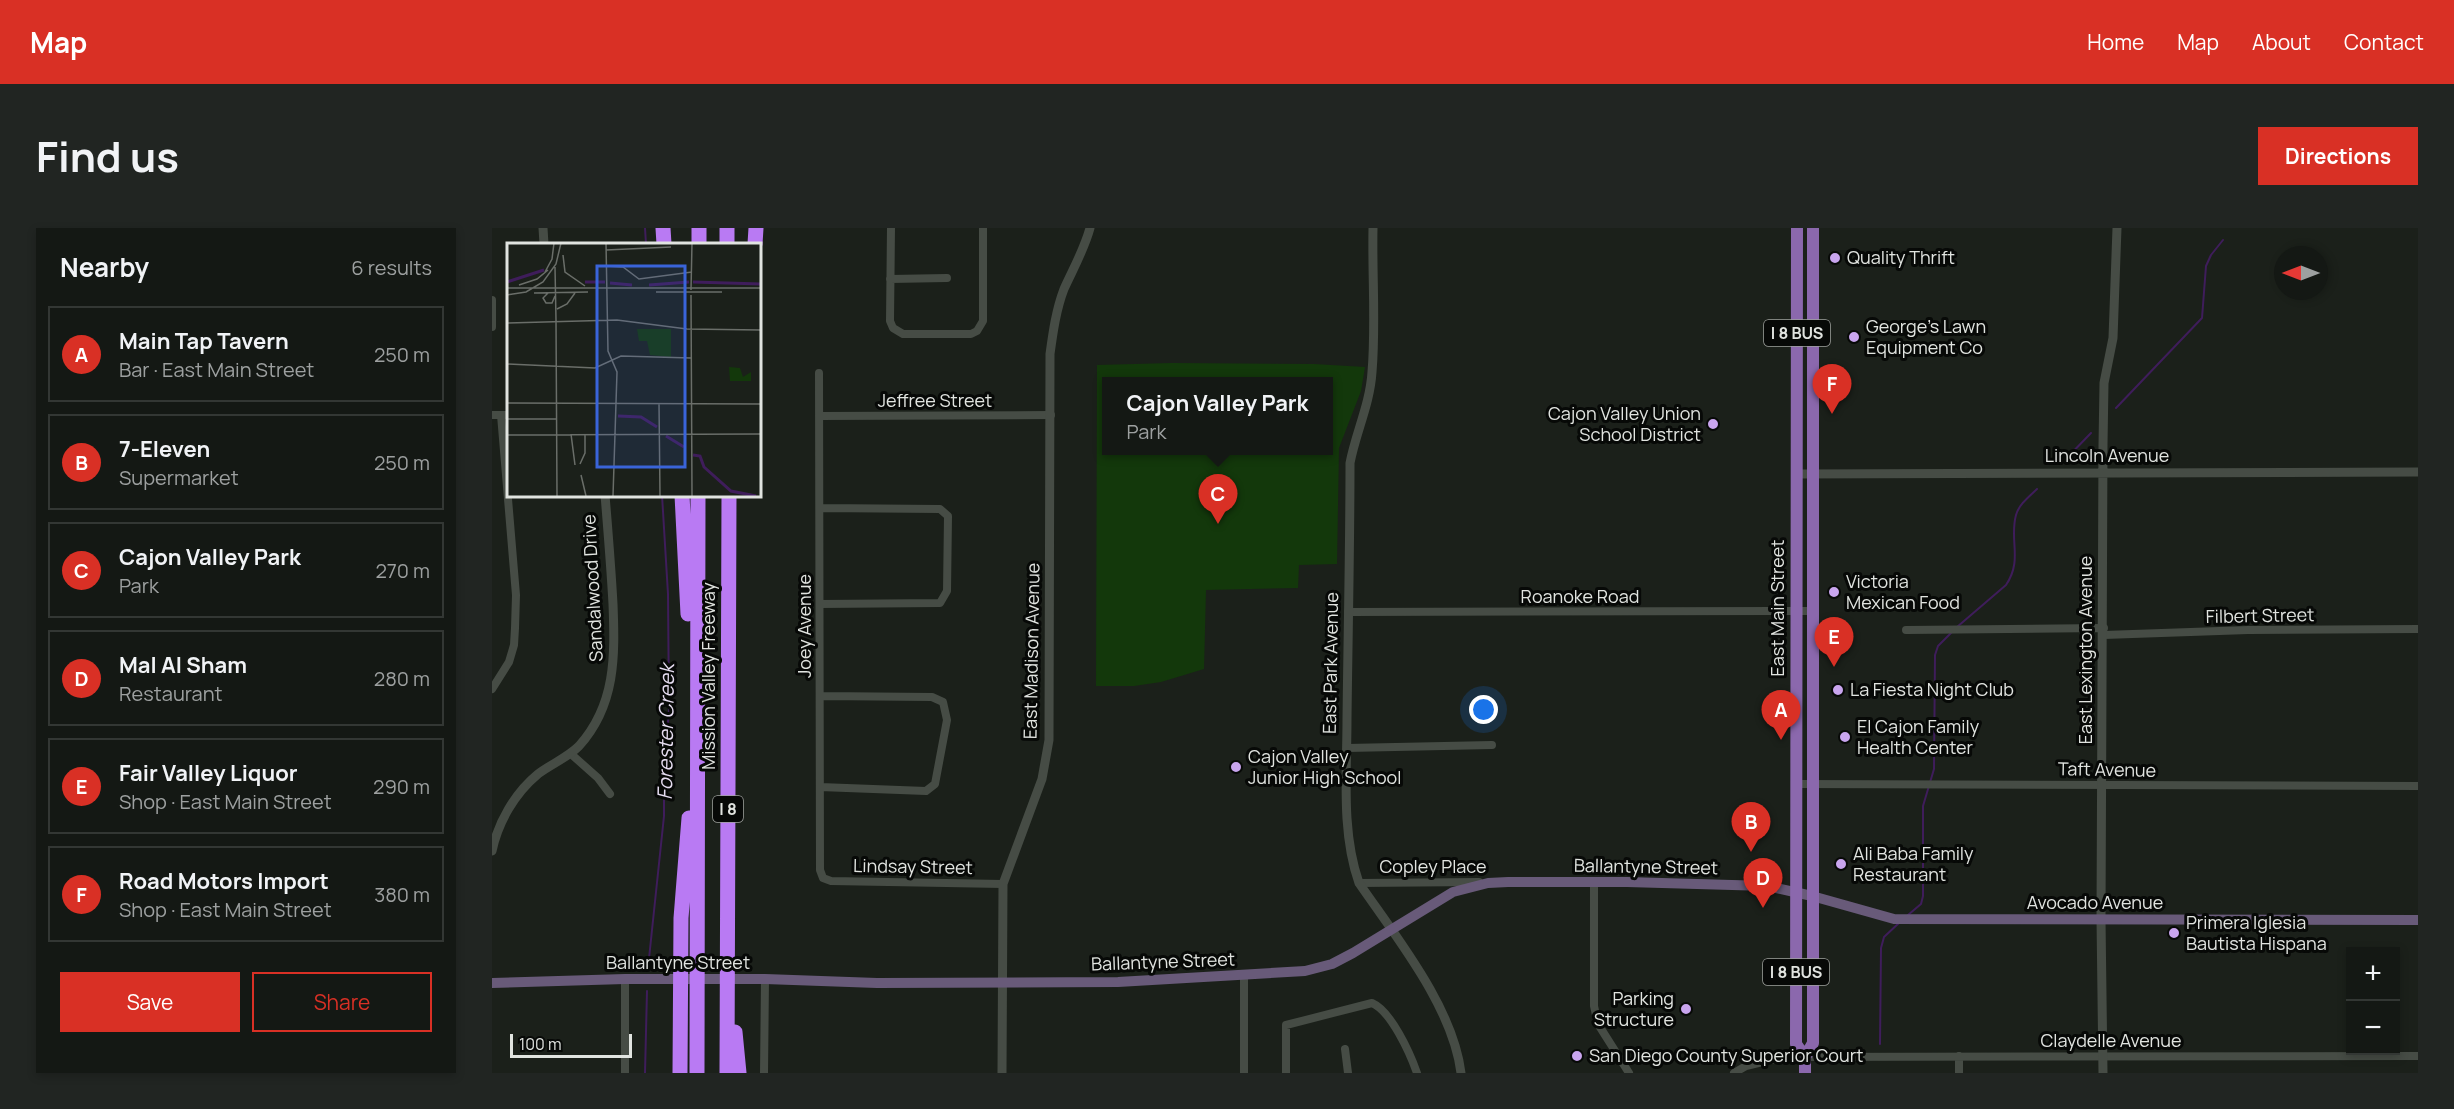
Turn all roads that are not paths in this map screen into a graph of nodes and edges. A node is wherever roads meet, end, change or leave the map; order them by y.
1 (663, 228) edge
2 (756, 228) edge
3 (891, 228) edge
4 (983, 228) edge
5 (1090, 228) edge
6 (1372, 228) edge
7 (1797, 228) edge
8 (1813, 228) edge
9 (2117, 228) edge
10 (664, 243) edge
11 (754, 243) edge
12 (947, 278) dead end
13 (890, 279) junction
14 (492, 300) edge
15 (492, 327) edge
16 (819, 373) dead end
17 (1797, 373) junction
18 (1814, 374) junction
19 (500, 415) edge
20 (1051, 415) junction
21 (819, 416) junction
22 (2418, 471) edge
23 (2103, 473) junction
24 (1796, 474) junction
25 (1814, 474) junction
26 (507, 494) edge
27 (507, 496) edge
28 (605, 496) edge
29 (682, 496) edge
30 (698, 496) edge
31 (729, 496) edge
32 (739, 496) edge
33 (820, 508) junction
34 (820, 604) junction
35 (1796, 611) junction
36 (1812, 611) junction
37 (1348, 612) junction
38 (2418, 629) edge
39 (1906, 630) dead end
40 (2104, 632) junction
41 (730, 650) junction
42 (697, 688) junction
43 (492, 689) edge
44 (820, 696) junction
45 (697, 738) junction
46 (1492, 745) dead end
47 (1347, 748) junction
48 (571, 754) junction
49 (1796, 784) junction
50 (1813, 784) junction
51 (2102, 784) junction
52 (2418, 786) edge
53 (820, 787) junction
54 (610, 794) dead end
55 (492, 851) edge
56 (824, 878) joint
57 (1508, 882) junction
58 (1594, 882) junction
59 (1359, 883) junction
60 (1002, 884) junction
61 (1795, 892) junction
62 (1812, 896) junction
63 (2101, 920) junction
64 (2418, 920) edge
65 (1392, 931) junction
66 (1244, 976) junction
67 (625, 979) junction
68 (765, 979) junction
69 (492, 982) edge
70 (1002, 982) junction
71 (729, 991) junction
72 (1346, 1049) dead end
73 (1959, 1056) junction
74 (2418, 1056) edge
75 (1805, 1057) junction
76 (2103, 1057) junction
77 (625, 1073) edge
78 (680, 1073) edge
79 (697, 1073) edge
80 (727, 1073) edge
81 (739, 1073) edge
82 (764, 1073) edge
83 (1002, 1073) edge
84 (1244, 1073) edge
85 (1286, 1073) edge
86 (1348, 1073) edge
87 (1417, 1073) edge
88 (1461, 1073) edge
89 (1629, 1073) edge
90 (1734, 1073) edge
91 (1805, 1073) edge
92 (1959, 1073) edge
93 (2103, 1073) edge

1 - 10 highway
2 - 11 highway
3 - 13 street
4 - 13 street
5 - 20 street, East Madison Avenue
6 - 37 street, East Park Avenue
7 - 17 main road, East Main Street / I 8 BUS
8 - 18 main road, East Main Street / I 8 BUS
9 - 23 street, East Lexington Avenue
12 - 13 street
14 - 15 street
16 - 21 street, Joey Avenue
17 - 18 main road
17 - 24 main road, East Main Street / I 8 BUS
18 - 25 main road, East Main Street / I 8 BUS
19 - 26 street
20 - 21 street, Jeffree Street
20 - 60 street, East Madison Avenue
21 - 33 street, Joey Avenue
22 - 23 street, Lincoln Avenue
23 - 25 street, Lincoln Avenue
23 - 40 street, East Lexington Avenue
24 - 25 street, Lincoln Avenue
24 - 35 main road, East Main Street / I 8 BUS
25 - 36 main road, East Main Street / I 8 BUS
27 - 43 street
28 - 48 street, Sandalwood Drive
29 - 42 highway
30 - 42 highway, Mission Valley Freeway / I 8
31 - 41 highway, Mission Valley Freeway / I 8
32 - 41 highway
33 - 34 street, Joey Avenue
33 - 34 street
34 - 44 street, Joey Avenue
35 - 36 street, Roanoke Road
35 - 37 street, Roanoke Road
35 - 49 main road, East Main Street / I 8 BUS
36 - 50 main road, East Main Street / I 8 BUS
37 - 47 street, East Park Avenue
38 - 40 street, Filbert Street
39 - 40 street, Filbert Street
40 - 51 street, East Lexington Avenue
41 - 71 highway, Mission Valley Freeway / I 8
42 - 45 highway, Mission Valley Freeway / I 8
44 - 53 street, Joey Avenue
44 - 53 street
45 - 78 highway
45 - 79 highway, Mission Valley Freeway / I 8
46 - 47 street
47 - 59 street, East Park Avenue
48 - 54 street
48 - 55 street, Sandalwood Drive
49 - 50 street, Taft Avenue
49 - 61 main road, East Main Street / I 8 BUS
50 - 51 street, Taft Avenue
50 - 62 main road, East Main Street / I 8 BUS
51 - 52 street, Taft Avenue
51 - 63 street, East Lexington Avenue
53 - 56 street, Joey Avenue
56 - 60 street, Lindsay Street
57 - 58 main road, Ballantyne Street
57 - 59 street, Copley Place
57 - 65 main road, Ballantyne Street
58 - 61 main road, Ballantyne Street
58 - 89 street
59 - 65 street, East Park Avenue
60 - 70 street, East Madison Avenue
61 - 62 main road, Ballantyne Street
61 - 75 main road, East Main Street / I 8 BUS
62 - 63 main road, Avocado Avenue
62 - 75 main road, East Main Street / I 8 BUS
63 - 64 main road, Avocado Avenue
63 - 76 street, East Lexington Avenue
65 - 66 main road, Ballantyne Street
65 - 88 street, East Park Avenue
66 - 70 main road, Ballantyne Street
66 - 84 street
67 - 68 main road, Ballantyne Street
67 - 69 main road, Ballantyne Street
67 - 77 street
68 - 70 main road, Ballantyne Street
68 - 82 street
70 - 83 street, East Madison Avenue
71 - 80 highway, Mission Valley Freeway / I 8
71 - 81 highway
72 - 86 street
73 - 75 street, Claydelle Avenue
73 - 76 street, Claydelle Avenue
73 - 92 street
74 - 76 street, Claydelle Avenue
75 - 90 street, Claydelle Avenue
75 - 91 main road, East Main Street / I 8 BUS
76 - 93 street, East Lexington Avenue
85 - 87 street

